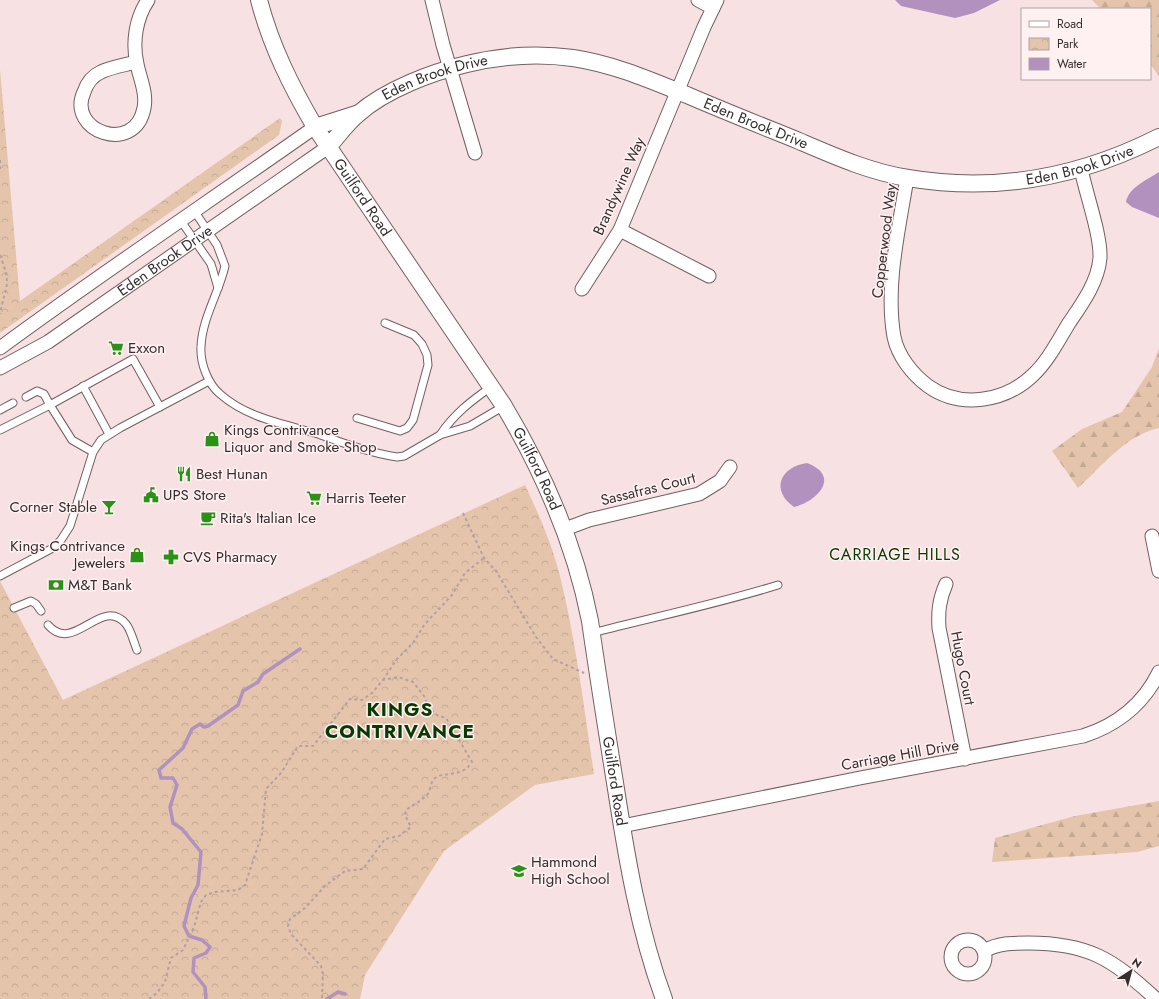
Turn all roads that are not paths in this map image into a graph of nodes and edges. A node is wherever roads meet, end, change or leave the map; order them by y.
1 (148, 0) edge
2 (259, 0) edge
3 (432, 0) edge
4 (698, 0) edge
5 (715, 4) edge
6 (136, 62) junction
7 (450, 68) junction
8 (678, 92) junction
9 (359, 113) junction
10 (315, 127) junction
11 (1159, 137) edge
12 (328, 147) junction
13 (475, 153) dead end
14 (1081, 169) junction
15 (907, 178) junction
16 (195, 212) junction
17 (181, 221) junction
18 (620, 230) junction
19 (208, 231) junction
20 (194, 239) junction
21 (709, 276) dead end
22 (218, 288) junction
23 (582, 289) dead end
24 (385, 323) dead end
25 (0, 348) edge
26 (0, 368) edge
27 (209, 381) junction
28 (83, 386) junction
29 (491, 387) junction
30 (26, 397) dead end
31 (13, 404) dead end
32 (50, 405) junction
33 (504, 406) junction
34 (160, 407) junction
35 (0, 410) edge
36 (357, 418) dead end
37 (0, 430) edge
38 (109, 434) junction
39 (440, 435) junction
40 (93, 452) junction
41 (730, 467) dead end
42 (565, 529) junction
43 (1152, 536) dead end
44 (1159, 571) edge
45 (0, 576) edge
46 (946, 584) dead end
47 (778, 585) dead end
48 (14, 608) dead end
49 (41, 611) dead end
50 (48, 625) dead end
51 (592, 633) junction
52 (137, 650) dead end
53 (1159, 672) edge
54 (965, 759) junction
55 (622, 826) junction
56 (984, 951) dead end
57 (664, 999) edge
58 (1156, 999) edge

1 - 6 street
2 - 10 street, Guilford Road
3 - 7 street
4 - 5 street
5 - 8 street, Brandywine Way
6 - 6 street
7 - 8 street, Eden Brook Drive
7 - 9 street, Eden Brook Drive
7 - 13 street
8 - 15 street, Eden Brook Drive
8 - 18 street, Brandywine Way
9 - 10 street, Eden Brook Drive
9 - 12 street, Eden Brook Drive
10 - 12 street, Guilford Road
10 - 16 street, Eden Brook Drive
11 - 14 street, Eden Brook Drive
12 - 19 street, Eden Brook Drive
12 - 29 street, Guilford Road
14 - 15 street, Eden Brook Drive
14 - 15 street, Copperwood Way
16 - 17 street, Eden Brook Drive
16 - 19 lane
17 - 20 lane
17 - 25 street, Eden Brook Drive
18 - 21 street
18 - 23 street, Brandywine Way
19 - 20 street, Eden Brook Drive
19 - 22 lane
20 - 22 lane
20 - 26 street, Eden Brook Drive
22 - 27 lane
24 - 36 lane
27 - 34 lane
27 - 39 lane
28 - 32 lane
28 - 34 lane
28 - 38 lane
29 - 33 street, Guilford Road
29 - 39 lane
30 - 32 lane
31 - 35 lane
32 - 37 lane
32 - 40 lane
33 - 39 lane
33 - 42 street, Guilford Road
34 - 38 lane
38 - 40 lane
40 - 45 lane
41 - 42 street, Sassafras Court
42 - 51 street, Guilford Road
43 - 44 street
46 - 54 street, Hugo Court
47 - 51 lane
48 - 49 lane
50 - 52 lane
51 - 55 street, Guilford Road
53 - 54 street, Carriage Hill Drive
54 - 55 street, Carriage Hill Drive
55 - 57 street, Guilford Road
56 - 58 street

